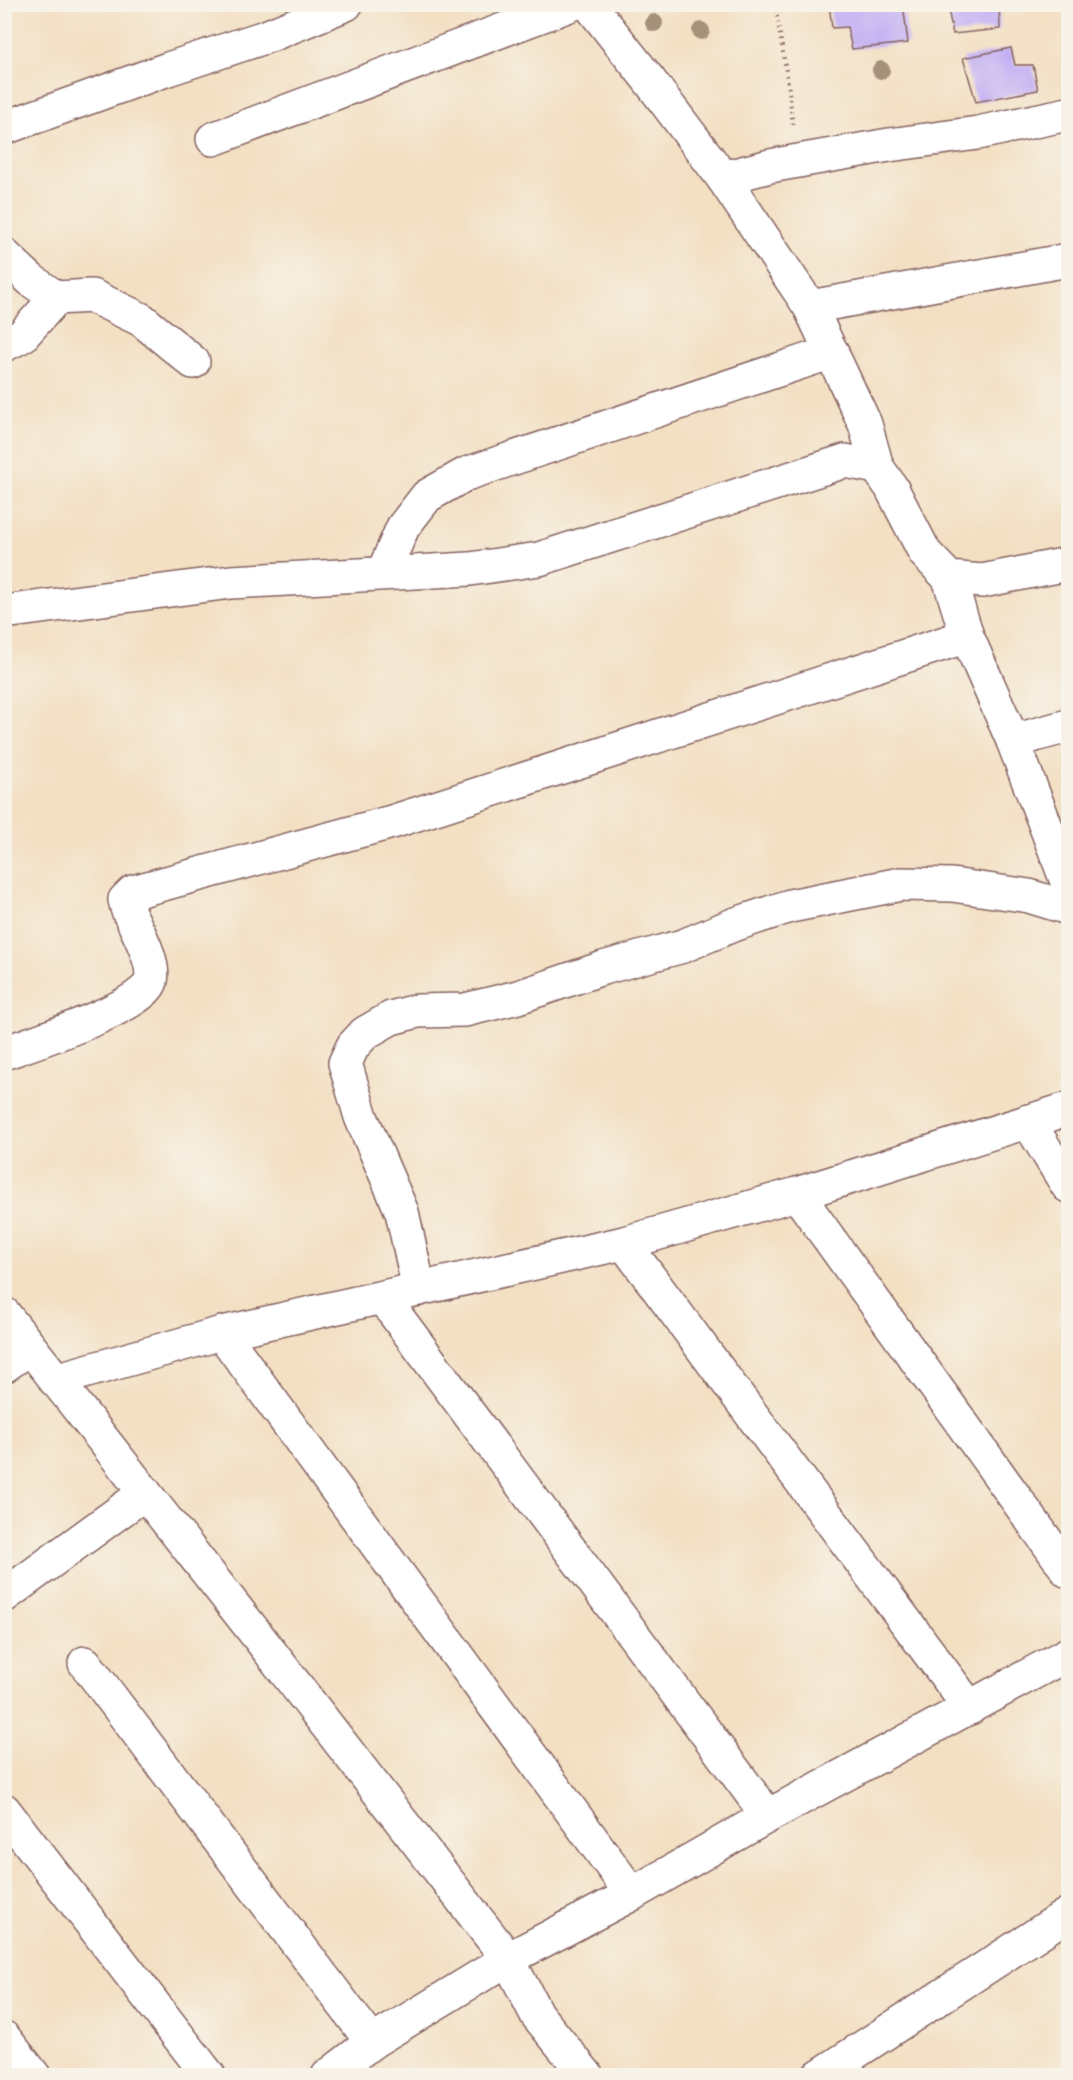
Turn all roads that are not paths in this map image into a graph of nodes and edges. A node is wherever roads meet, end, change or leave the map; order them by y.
1 (346, 4) edge
2 (572, 4) edge
3 (589, 4) edge
4 (1068, 114) edge
5 (4, 128) edge
6 (213, 139) dead end
7 (723, 178) junction
8 (4, 255) edge
9 (1068, 260) edge
10 (56, 297) junction
11 (810, 307) junction
12 (4, 345) edge
13 (832, 352) junction
14 (194, 362) dead end
15 (877, 467) junction
16 (1068, 564) edge
17 (383, 573) junction
18 (949, 578) junction
19 (4, 612) edge
20 (967, 636) junction
21 (1068, 726) edge
22 (1013, 741) junction
23 (1058, 825) edge
24 (1068, 884) edge
25 (1068, 908) edge
26 (4, 1053) edge
27 (1068, 1109) edge
28 (1028, 1121) junction
29 (1068, 1186) edge
30 (797, 1194) junction
31 (624, 1243) junction
32 (419, 1288) junction
33 (383, 1298) junction
34 (4, 1314) edge
35 (222, 1333) junction
36 (17, 1357) edge
37 (55, 1380) junction
38 (144, 1493) junction
39 (1068, 1571) edge
40 (4, 1596) edge
41 (1068, 1654) edge
42 (85, 1663) dead end
43 (970, 1708) junction
44 (4, 1810) edge
45 (768, 1816) junction
46 (632, 1894) junction
47 (1068, 1914) edge
48 (508, 1959) junction
49 (4, 2038) edge
50 (372, 2042) junction
51 (34, 2076) edge
52 (209, 2076) edge
53 (328, 2076) edge
54 (586, 2076) edge
55 (819, 2076) edge

1 - 5 street
2 - 6 street
3 - 7 street
4 - 7 street
7 - 11 street
8 - 10 street
9 - 11 street
10 - 12 street
10 - 14 street
11 - 13 street
13 - 15 street
13 - 17 street
15 - 17 street
15 - 18 street
16 - 18 street
17 - 19 street
18 - 20 street
20 - 22 street
20 - 26 street
21 - 22 street
22 - 23 street
23 - 24 street
25 - 32 street
27 - 28 street
28 - 29 street
28 - 30 street
30 - 31 street
30 - 39 street
31 - 32 street
31 - 43 street
32 - 33 street
33 - 35 street
33 - 45 street
34 - 36 street
35 - 37 street
35 - 46 street
36 - 37 street
37 - 38 street
38 - 40 street
38 - 48 street
41 - 43 street
42 - 50 street
43 - 45 street
44 - 52 street
45 - 46 street
46 - 48 street
47 - 55 street
48 - 50 street
48 - 54 street
49 - 51 street
50 - 53 street

